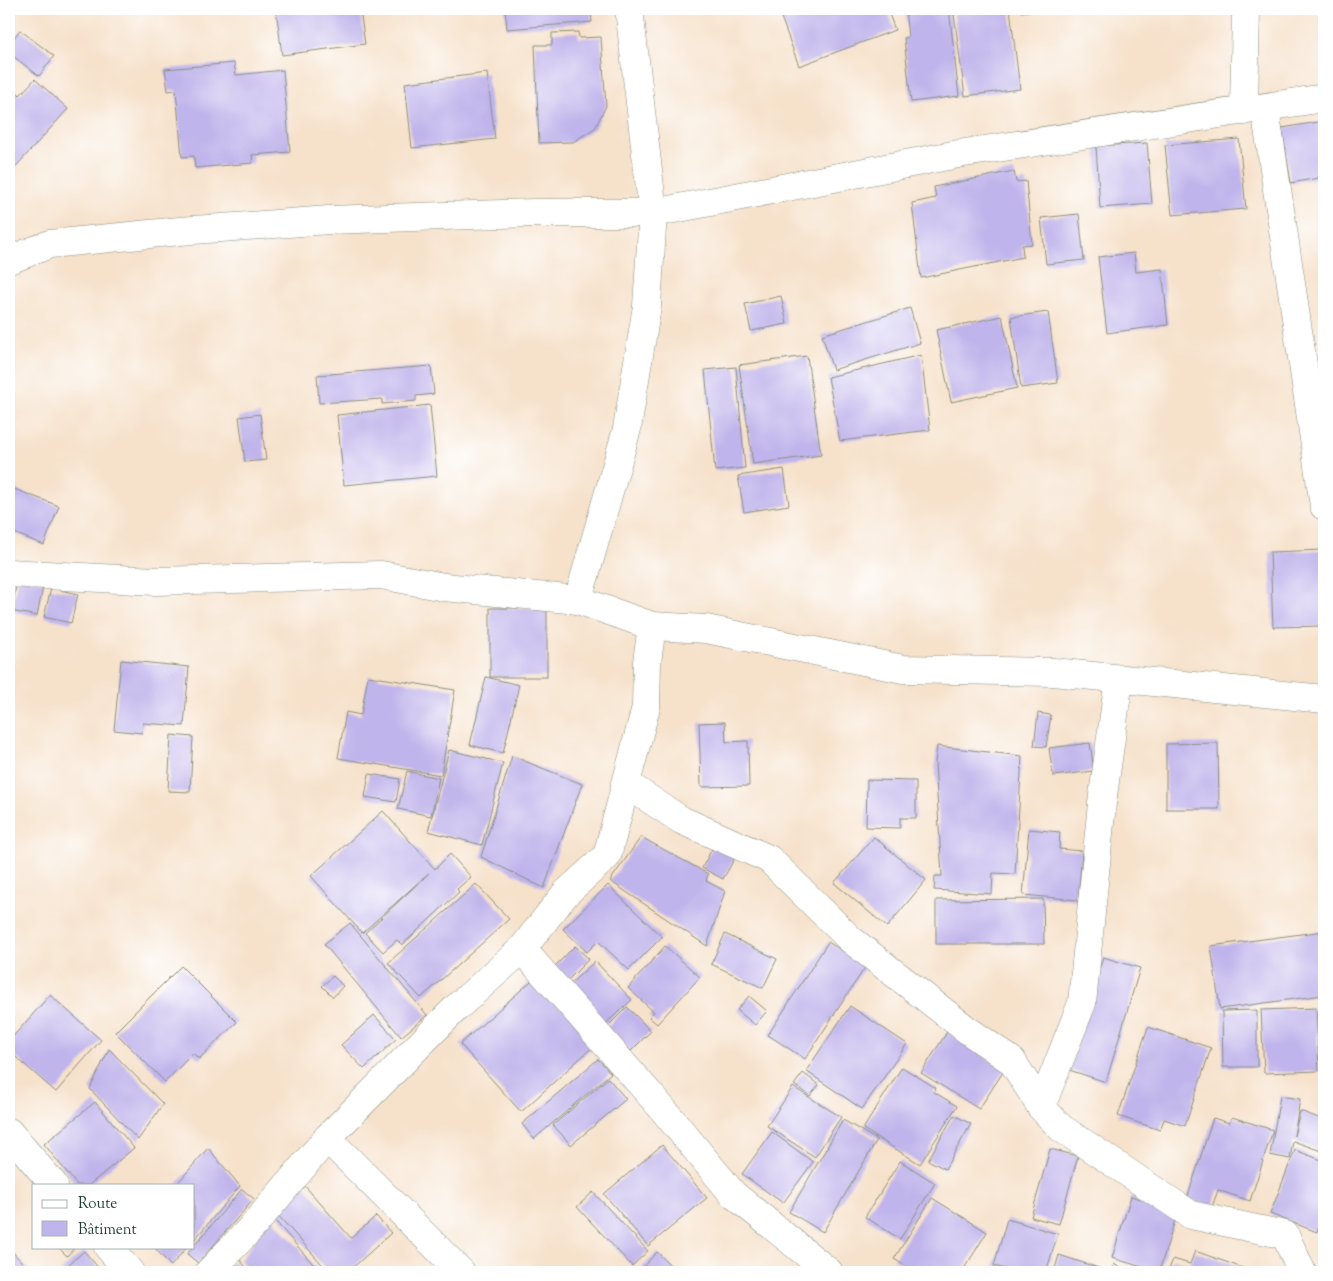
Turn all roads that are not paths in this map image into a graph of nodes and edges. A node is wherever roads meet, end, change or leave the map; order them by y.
1 (629, 9) edge
2 (1246, 9) edge
3 (1324, 98) edge
4 (1254, 110) junction
5 (654, 213) junction
6 (9, 260) edge
7 (1324, 506) edge
8 (9, 573) edge
9 (578, 600) junction
10 (652, 626) junction
11 (1119, 679) junction
12 (1324, 699) edge
13 (625, 784) junction
14 (522, 949) junction
15 (1041, 1107) junction
16 (9, 1132) edge
17 (327, 1138) junction
18 (53, 1184) edge
19 (109, 1248) edge
20 (130, 1272) edge
21 (209, 1272) edge
22 (461, 1272) edge
23 (829, 1272) edge
24 (1302, 1272) edge

1 - 5 street
2 - 4 street
3 - 4 street
4 - 5 street
4 - 7 street
5 - 6 street
5 - 9 street
8 - 9 street
9 - 10 street
10 - 11 street
10 - 13 street
11 - 12 street
11 - 15 street
13 - 14 street
13 - 15 street
14 - 17 street
14 - 23 street
15 - 24 street
16 - 18 street
17 - 21 street
17 - 22 street
19 - 20 street

